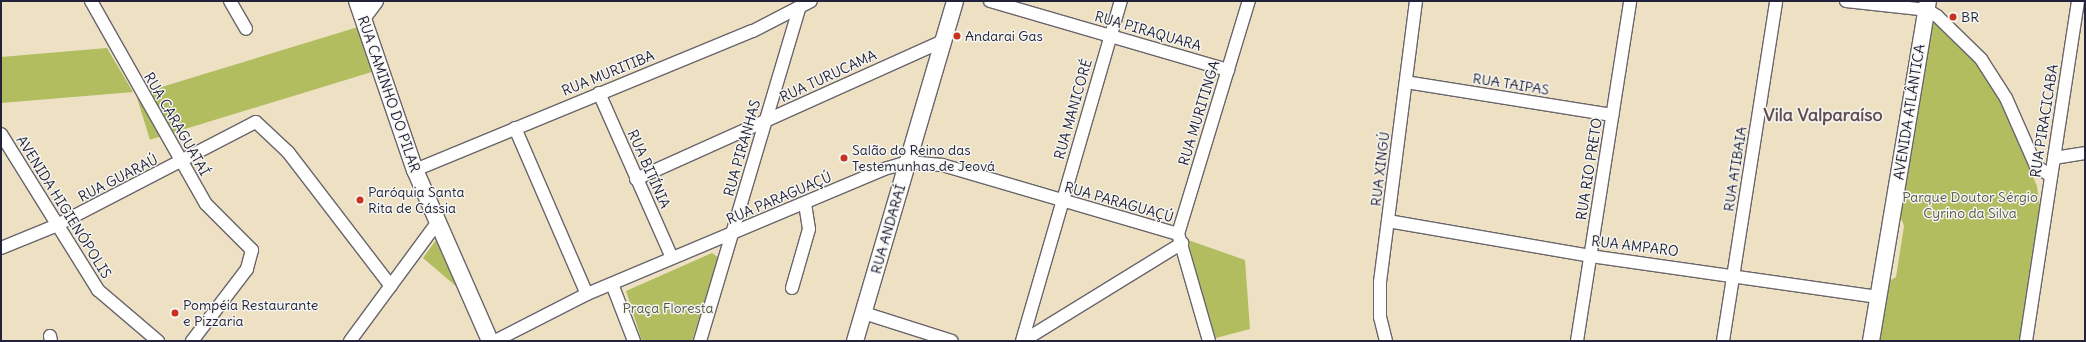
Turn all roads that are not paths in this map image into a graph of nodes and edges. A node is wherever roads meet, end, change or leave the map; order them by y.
1 (91, 1) edge
2 (230, 1) edge
3 (357, 1) edge
4 (375, 1) edge
5 (811, 1) edge
6 (955, 1) edge
7 (990, 1) edge
8 (1121, 1) edge
9 (1249, 1) edge
10 (1416, 1) edge
11 (1630, 1) edge
12 (1776, 1) edge
13 (1846, 1) edge
14 (2078, 1) edge
15 (1927, 6) edge
16 (799, 9) junction
17 (364, 17) junction
18 (246, 29) dead end
19 (1111, 35) junction
20 (945, 40) junction
21 (1228, 70) junction
22 (1406, 82) junction
23 (599, 92) junction
24 (1612, 115) junction
25 (765, 122) junction
26 (515, 128) junction
27 (1, 134) edge
28 (2085, 153) edge
29 (2054, 158) junction
30 (182, 162) junction
31 (908, 162) junction
32 (415, 170) junction
33 (2051, 176) junction
34 (636, 179) junction
35 (1062, 201) junction
36 (805, 203) junction
37 (1388, 221) junction
38 (437, 223) junction
39 (55, 226) junction
40 (732, 235) junction
41 (1180, 239) junction
42 (1, 248) edge
43 (1590, 256) junction
44 (672, 258) junction
45 (1734, 274) junction
46 (612, 284) junction
47 (391, 286) junction
48 (792, 288) dead end
49 (588, 294) junction
50 (1879, 297) junction
51 (864, 313) junction
52 (1206, 340) edge
53 (158, 341) edge
54 (192, 341) edge
55 (350, 341) edge
56 (490, 341) edge
57 (494, 341) edge
58 (634, 341) edge
59 (700, 341) edge
60 (855, 341) edge
61 (952, 341) edge
62 (1022, 341) edge
63 (1386, 341) edge
64 (1577, 341) edge
65 (1723, 341) edge
66 (1871, 341) edge
67 (2026, 341) edge

1 - 30 street, RUA CARAGUATAÍ
2 - 18 street
3 - 17 main road, RUA CAMINHO DO PILAR
4 - 17 main road
5 - 16 street, RUA MURITIBA
6 - 20 main road, RUA ANDARAÍ
7 - 19 street, RUA PIRAQUARA
8 - 19 street, RUA MANICORÉ
9 - 21 street, RUA MURITINGA
10 - 22 street, RUA XINGÚ
11 - 24 street, RUA RIO PRETO
12 - 45 street, RUA ATIBAIA
13 - 15 street
14 - 29 street, RUA PIRACICABA
15 - 33 street
15 - 50 main road, AVENIDA ATLÂNTICA
16 - 23 street, RUA MURITIBA
16 - 25 street, RUA PIRANHAS
17 - 32 main road, RUA CAMINHO DO PILAR
19 - 21 street, RUA PIRAQUARA
19 - 35 street, RUA MANICORÉ
20 - 25 street, RUA TURUCAMA
20 - 31 main road, RUA ANDARAÍ
21 - 41 street, RUA MURITINGA
22 - 24 street, RUA TAIPAS
22 - 37 street, RUA XINGÚ
23 - 26 street, RUA MURITIBA
23 - 34 street, RUA BITÍNIA
24 - 43 street, RUA RIO PRETO
25 - 34 street, RUA TURUCAMA
25 - 40 street, RUA PIRANHAS
26 - 32 street, RUA MURITIBA
26 - 49 street
27 - 39 street, AVENIDA HIGIENÓPOLIS
28 - 29 street
29 - 33 street, RUA PIRACICABA
30 - 39 street, RUA GUARAÚ
30 - 47 street, RUA GUARAÚ
30 - 54 street, RUA CARAGUATAÍ
31 - 35 street, RUA PARAGUAÇÚ
31 - 36 street, RUA PARAGUAÇÚ
31 - 51 main road, RUA ANDARAÍ
32 - 38 main road, RUA CAMINHO DO PILAR
33 - 67 street, RUA PIRACICABA
34 - 44 street, RUA BITÍNIA
35 - 41 street, RUA PARAGUAÇÚ
35 - 62 street, RUA MANICORÉ
36 - 40 street, RUA PARAGUAÇÚ
36 - 48 street
37 - 43 street, RUA AMPARO
37 - 63 street, RUA XINGÚ
38 - 47 street
38 - 56 main road, RUA CAMINHO DO PILAR
39 - 42 street, RUA GUARAÚ
39 - 53 street, AVENIDA HIGIENÓPOLIS
40 - 44 street, RUA PARAGUAÇÚ
40 - 59 street, RUA PIRANHAS
41 - 52 street
41 - 62 street
43 - 45 street, RUA AMPARO
43 - 64 street, RUA RIO PRETO
44 - 46 street, RUA PARAGUAÇÚ
45 - 50 street, RUA AMPARO
45 - 65 street, RUA ATIBAIA
46 - 49 street, RUA PARAGUAÇÚ
46 - 58 street
47 - 55 street
49 - 57 street, RUA PARAGUAÇÚ
50 - 66 main road, AVENIDA ATLÂNTICA
51 - 60 main road, RUA ANDARAÍ
51 - 61 street

